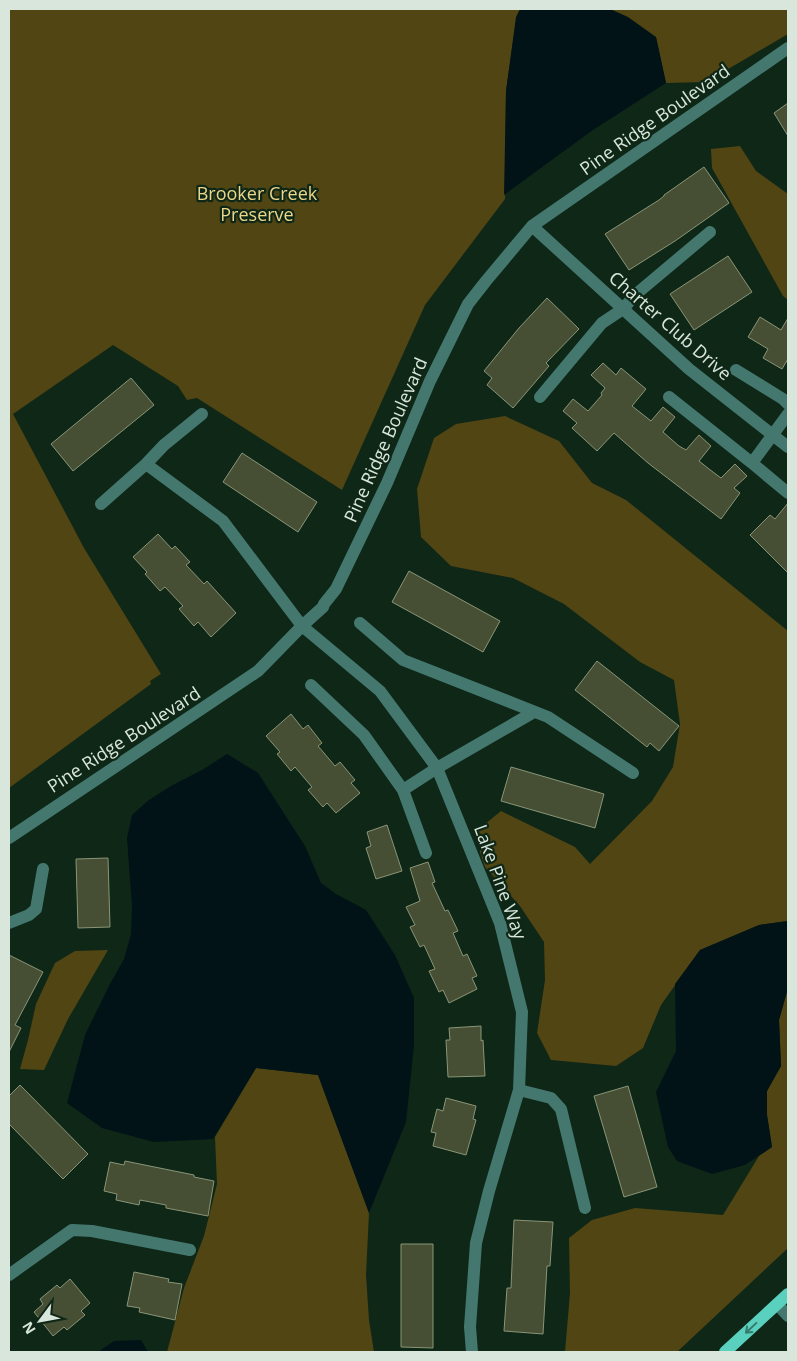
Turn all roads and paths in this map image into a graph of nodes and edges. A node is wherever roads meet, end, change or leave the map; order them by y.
1 (785, 54) edge
2 (532, 226) junction
3 (710, 232) dead end
4 (624, 309) junction
5 (736, 370) dead end
6 (540, 397) dead end
7 (669, 397) dead end
8 (788, 404) edge
9 (202, 414) dead end
10 (788, 414) edge
11 (773, 435) junction
12 (788, 447) edge
13 (752, 463) junction
14 (146, 464) junction
15 (788, 493) edge
16 (101, 504) dead end
17 (360, 623) dead end
18 (302, 626) junction
19 (311, 685) dead end
20 (534, 712) junction
21 (437, 768) junction
22 (632, 772) dead end
23 (403, 790) junction
24 (9, 838) edge
25 (426, 853) dead end
26 (43, 869) dead end
27 (9, 922) edge
28 (519, 1090) junction
29 (585, 1208) dead end
30 (190, 1250) dead end
31 (9, 1275) edge
32 (788, 1294) edge
33 (777, 1304) junction
34 (788, 1316) edge
35 (472, 1352) edge
36 (725, 1352) edge

1 - 2 street, Pine Ridge Boulevard
2 - 4 street, Charter Club Drive
2 - 18 street, Pine Ridge Boulevard
3 - 4 street
4 - 6 street
4 - 11 street, Charter Club Drive
5 - 8 street
7 - 13 street
9 - 14 street
10 - 11 street
11 - 12 street, Charter Club Drive
11 - 13 street
13 - 15 street
14 - 16 street
14 - 18 street, Lake Pine Way
17 - 20 street
18 - 21 street, Lake Pine Way
18 - 24 street, Pine Ridge Boulevard
19 - 23 street
20 - 21 street
20 - 22 street
21 - 23 street
21 - 28 street, Lake Pine Way
23 - 25 street
26 - 27 street
28 - 29 street
28 - 35 street, Lake Pine Way
30 - 31 street
32 - 33 main road
33 - 34 street
33 -> 36 main road

